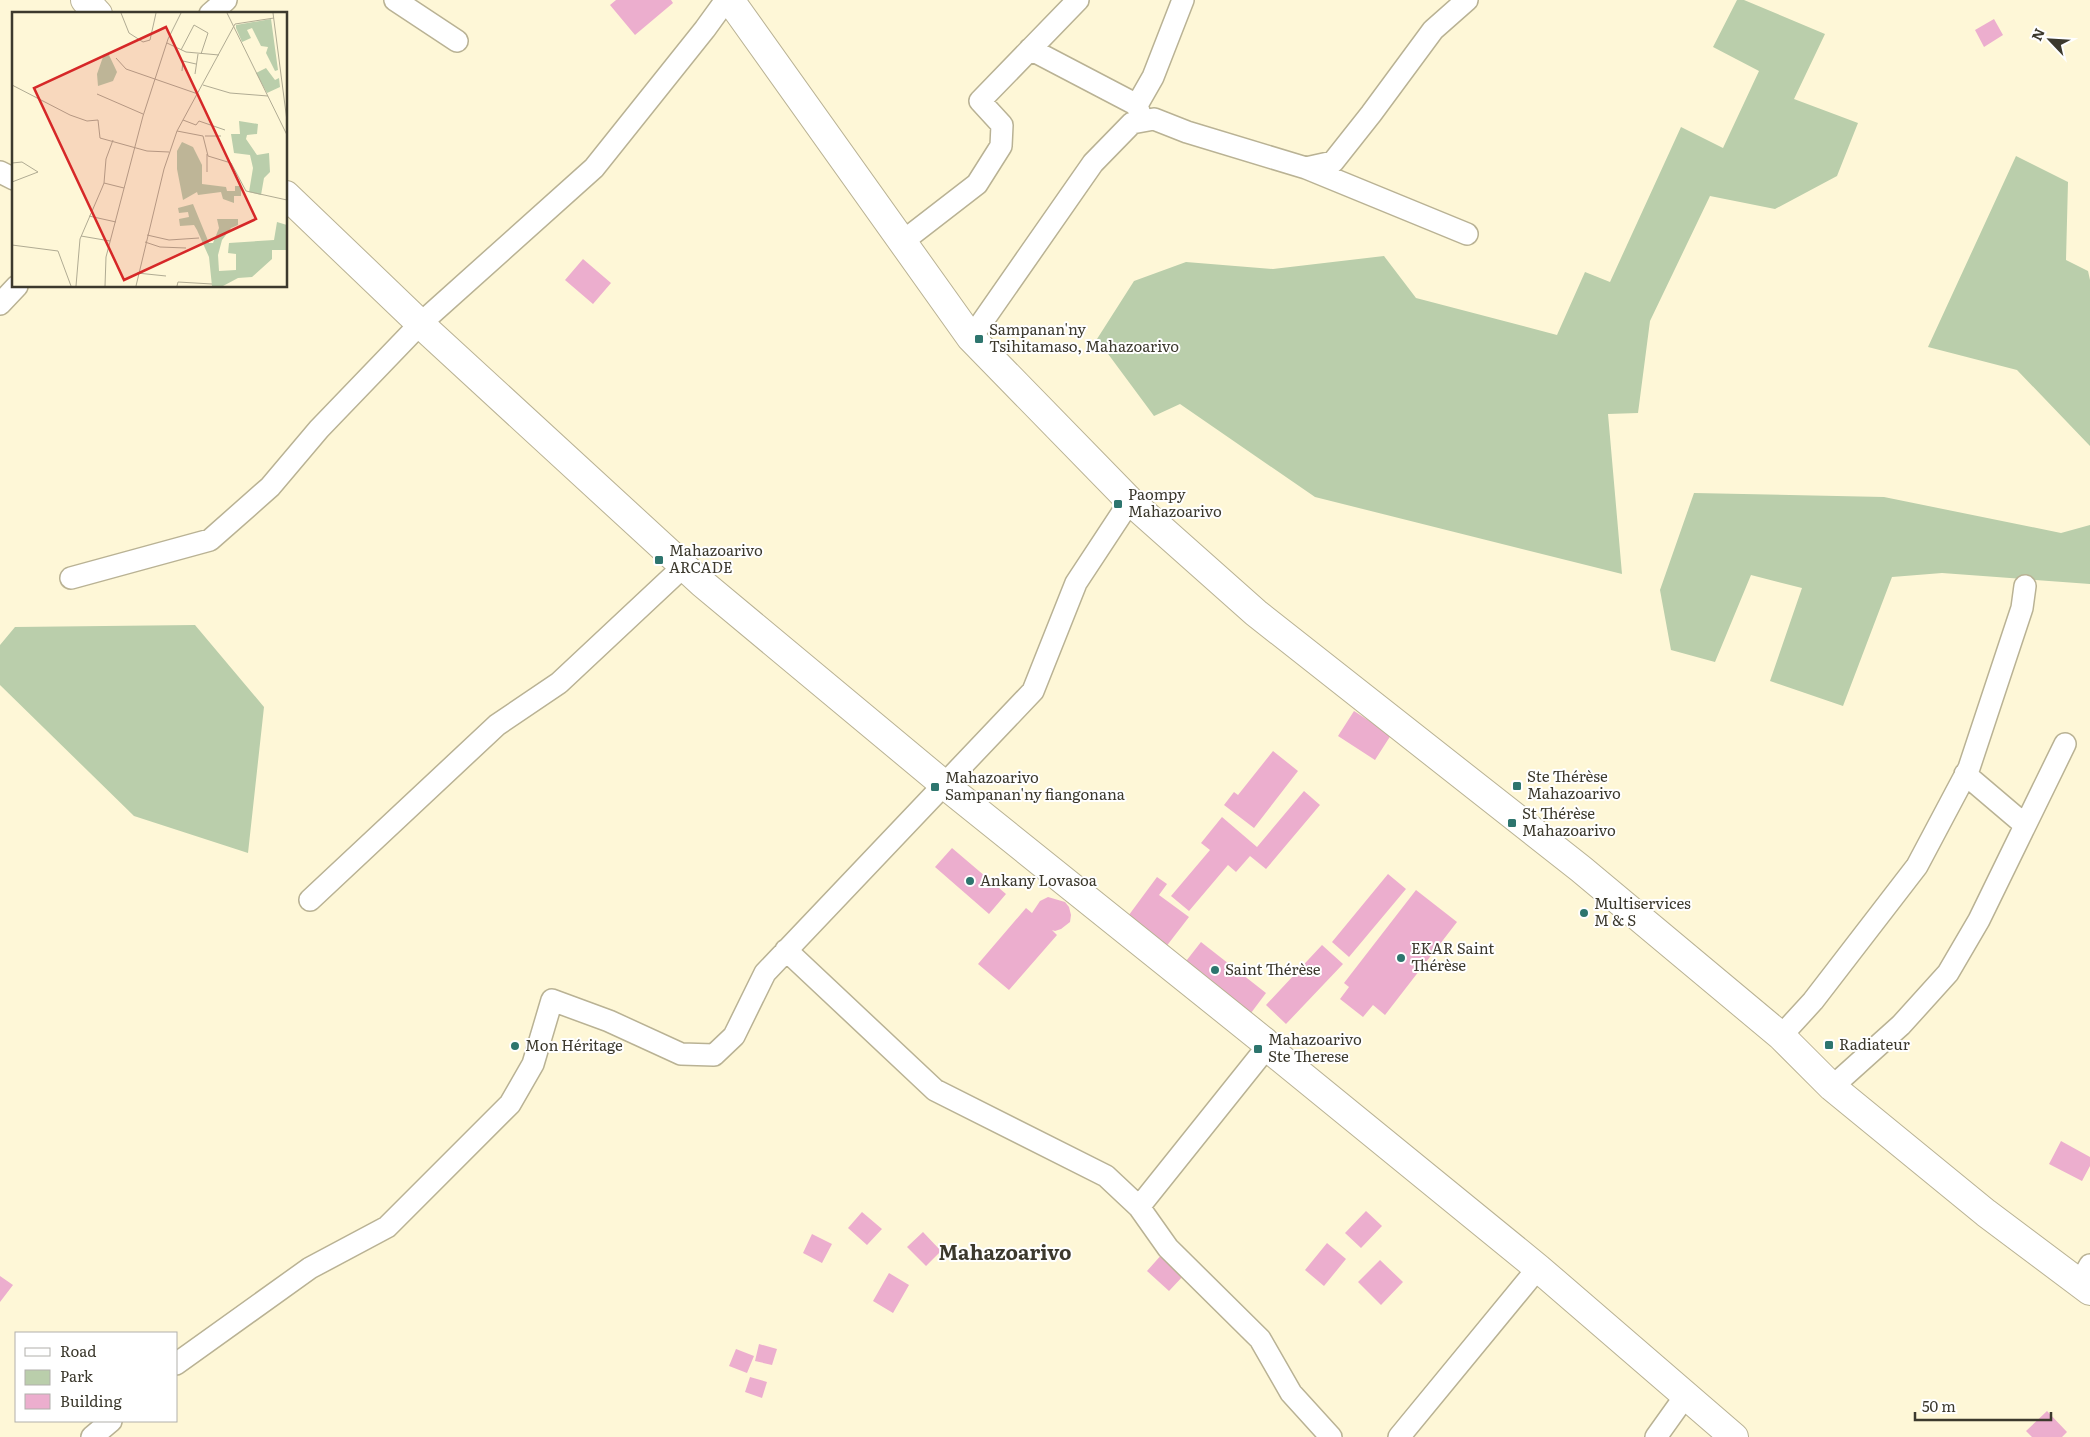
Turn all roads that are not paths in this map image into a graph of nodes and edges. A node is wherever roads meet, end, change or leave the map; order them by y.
1 (85, 0) edge
2 (226, 0) edge
3 (396, 0) edge
4 (726, 0) edge
5 (730, 0) edge
6 (1078, 0) edge
7 (1183, 0) edge
8 (1467, 0) edge
9 (96, 12) edge
10 (212, 12) edge
11 (457, 41) dead end
12 (1030, 49) junction
13 (1139, 113) junction
14 (1306, 168) junction
15 (0, 172) edge
16 (12, 178) edge
17 (288, 198) edge
18 (1467, 234) dead end
19 (902, 242) junction
20 (15, 288) edge
21 (0, 304) edge
22 (420, 324) junction
23 (971, 338) junction
24 (1130, 501) junction
25 (684, 566) junction
26 (71, 578) dead end
27 (2025, 586) dead end
28 (2065, 744) dead end
29 (1965, 774) junction
30 (945, 785) junction
31 (2025, 825) junction
32 (310, 900) dead end
33 (786, 950) junction
34 (1781, 1036) junction
35 (1267, 1047) junction
36 (1832, 1086) junction
37 (1139, 1207) junction
38 (1538, 1268) junction
39 (2086, 1280) edge
40 (178, 1363) edge
41 (1686, 1395) junction
42 (109, 1422) edge
43 (92, 1437) edge
44 (1331, 1437) edge
45 (1399, 1437) edge
46 (1656, 1437) edge
47 (1734, 1437) edge

1 - 9 main road
2 - 10 street
3 - 11 street
4 - 22 street
5 - 19 main road
6 - 12 street
7 - 13 street
8 - 14 street
12 - 13 street
12 - 19 street
13 - 14 street
13 - 23 street
14 - 18 street
15 - 16 street
17 - 22 main road
19 - 23 main road
20 - 21 street
22 - 25 main road
22 - 26 street
23 - 24 main road
24 - 30 street
24 - 34 main road
25 - 30 main road
25 - 32 street
27 - 29 street
28 - 31 street
29 - 31 street
29 - 34 street
30 - 33 street
30 - 35 main road
31 - 36 street
33 - 37 street
33 - 40 street
34 - 36 main road
35 - 37 street
35 - 38 main road
36 - 39 main road
37 - 44 street
38 - 41 main road
38 - 45 street
41 - 46 street
41 - 47 main road
42 - 43 street

